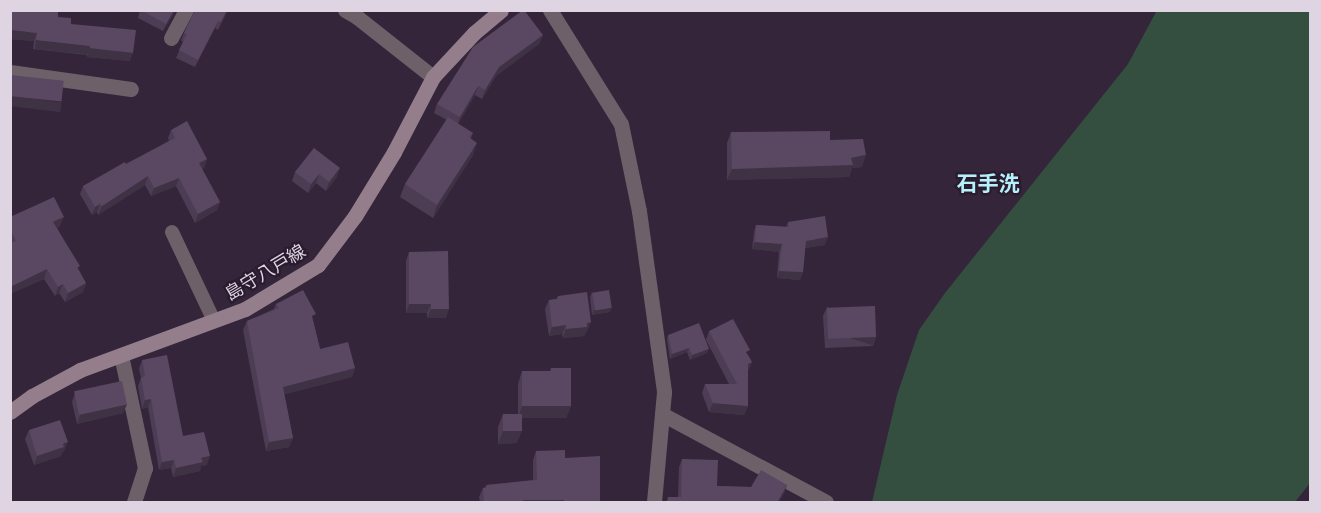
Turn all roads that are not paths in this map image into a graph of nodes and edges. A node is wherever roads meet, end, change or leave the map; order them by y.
1 (186, 10) edge
2 (345, 10) edge
3 (501, 10) edge
4 (550, 10) edge
5 (171, 38) dead end
6 (10, 72) edge
7 (434, 77) junction
8 (131, 89) dead end
9 (172, 231) dead end
10 (214, 321) junction
11 (121, 355) junction
12 (10, 412) edge
13 (662, 414) junction
14 (134, 502) edge
15 (654, 502) edge
16 (826, 502) edge

1 - 5 street
2 - 7 street
3 - 7 main road, 島守八戸線
4 - 13 street
6 - 8 street
7 - 10 main road, 島守八戸線
9 - 10 lane
10 - 11 main road, 島守八戸線
11 - 12 main road, 島守八戸線
11 - 14 street
13 - 15 street
13 - 16 street

